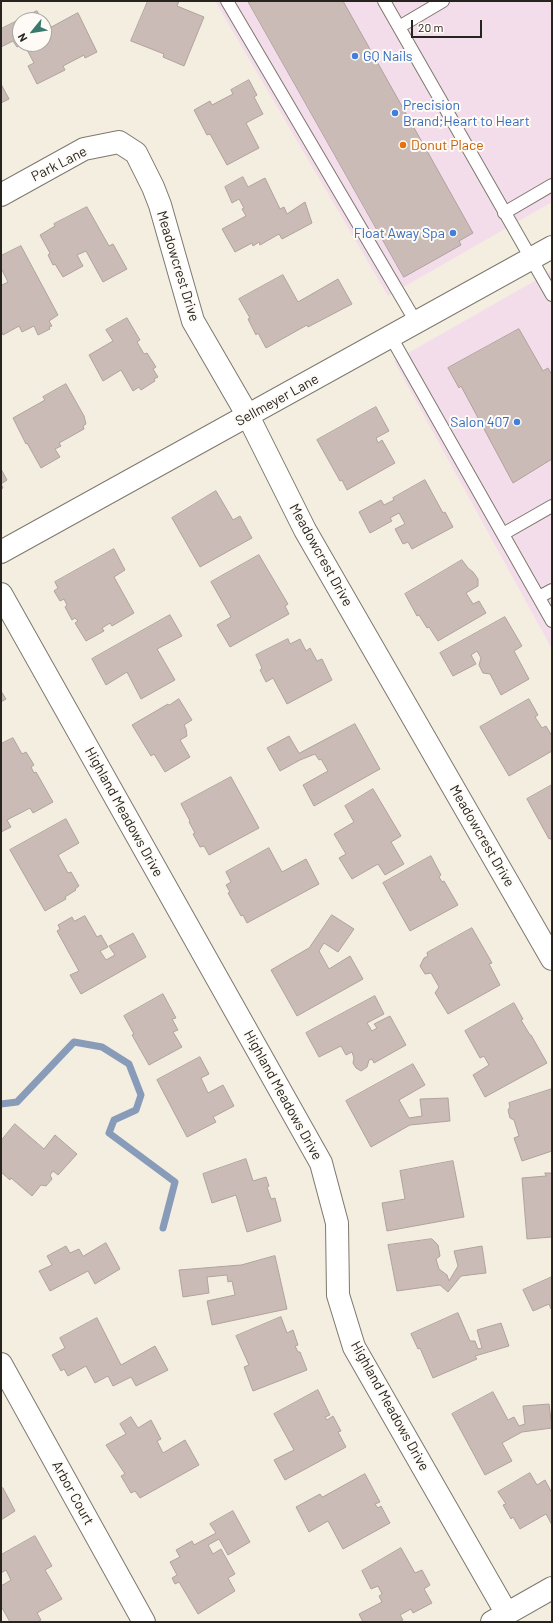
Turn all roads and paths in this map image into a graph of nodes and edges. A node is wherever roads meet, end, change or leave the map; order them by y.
1 (227, 1) edge
2 (384, 1) edge
3 (443, 1) edge
4 (399, 26) junction
5 (119, 142) joint
6 (552, 185) edge
7 (1, 194) edge
8 (504, 213) junction
9 (552, 247) edge
10 (530, 259) junction
11 (552, 295) edge
12 (416, 322) junction
13 (390, 337) junction
14 (248, 416) junction
15 (552, 506) edge
16 (503, 534) junction
17 (1, 552) edge
18 (552, 590) edge
19 (1, 594) edge
20 (539, 597) junction
21 (552, 621) edge
22 (552, 959) edge
23 (1, 1364) edge
24 (552, 1588) edge
25 (499, 1618) edge
26 (144, 1622) edge

1 - 12 lane
2 - 4 lane
3 - 4 lane
4 - 8 lane
5 - 7 street, Park Lane
5 - 14 street, Meadowcrest Drive
6 - 8 lane
8 - 10 lane
9 - 10 street, Sellmeyer Lane
10 - 11 lane
10 - 12 street, Sellmeyer Lane
12 - 13 street, Sellmeyer Lane
13 - 14 street, Sellmeyer Lane
13 - 16 lane
14 - 17 street, Sellmeyer Lane
14 - 22 street, Meadowcrest Drive
15 - 16 lane
16 - 20 lane
18 - 20 lane
19 - 25 street, Highland Meadows Drive
20 - 21 lane
23 - 26 street, Arbor Court
24 - 25 street

